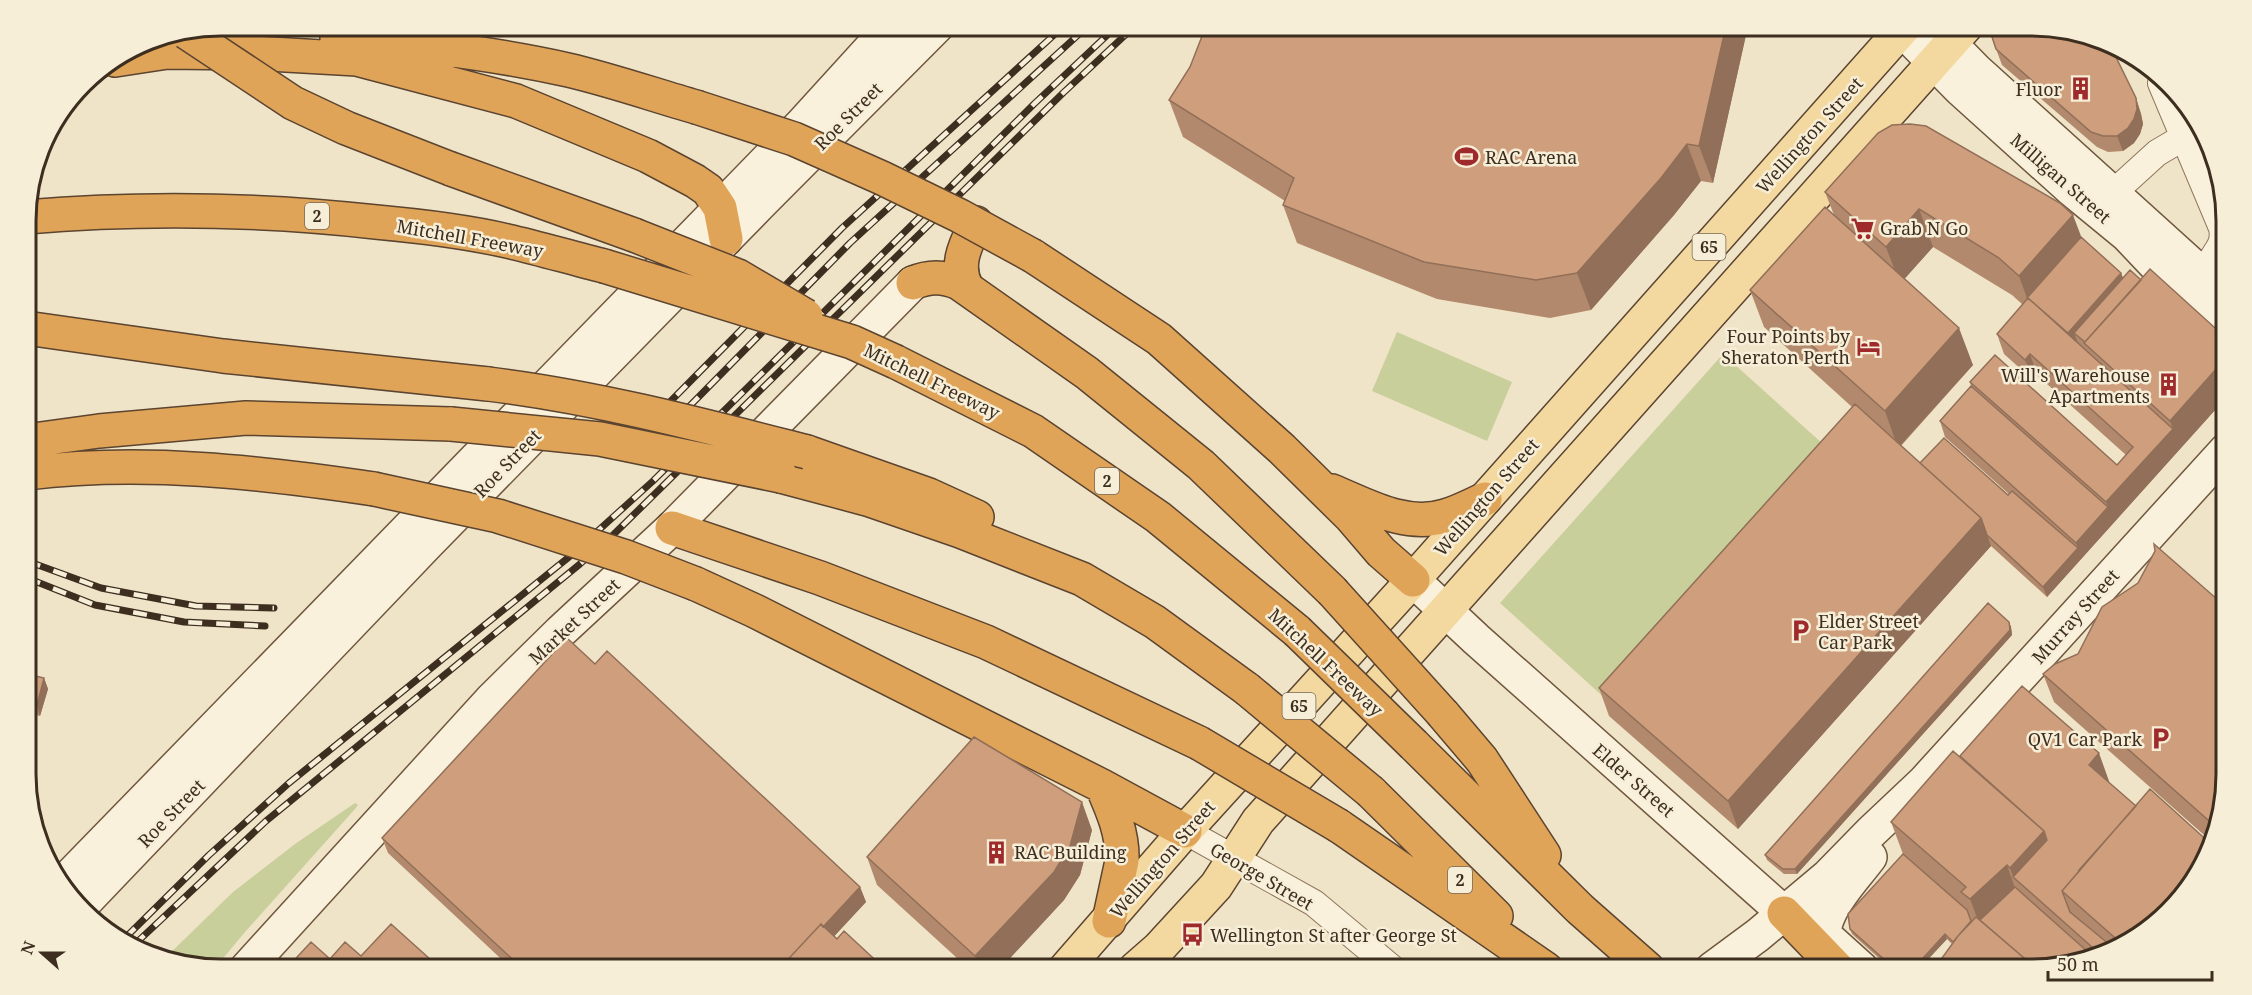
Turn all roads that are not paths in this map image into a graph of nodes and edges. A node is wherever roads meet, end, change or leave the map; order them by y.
1 (227, 36) edge
2 (883, 36) edge
3 (927, 36) edge
4 (1925, 36) edge
5 (1925, 36) edge
6 (1929, 36) edge
7 (1929, 36) edge
8 (176, 42) edge
9 (158, 47) edge
10 (2166, 94) edge
11 (2184, 137) junction
12 (451, 169) junction
13 (2113, 193) junction
14 (2215, 212) edge
15 (36, 216) edge
16 (723, 223) junction
17 (976, 223) dead end
18 (2216, 252) edge
19 (913, 283) joint
20 (2216, 286) edge
21 (2216, 287) edge
22 (967, 288) junction
23 (2216, 320) edge
24 (36, 330) edge
25 (852, 342) junction
26 (36, 440) edge
27 (2216, 461) edge
28 (36, 473) edge
29 (1319, 486) junction
30 (1485, 499) junction
31 (672, 528) junction
32 (1082, 579) junction
33 (1413, 580) junction
34 (1446, 610) junction
35 (345, 611) junction
36 (1924, 783) junction
37 (1102, 786) junction
38 (1185, 831) junction
39 (1234, 859) junction
40 (68, 878) edge
41 (86, 901) edge
42 (1580, 909) junction
43 (1784, 913) junction
44 (1109, 921) junction
45 (255, 959) edge
46 (1074, 959) edge
47 (1146, 959) edge
48 (1381, 959) edge
49 (1532, 959) edge
50 (1537, 959) edge
51 (1637, 959) edge
52 (1726, 959) edge
53 (1838, 959) edge

1 - 12 highway, bridge
2 - 16 main road, Roe Street
3 - 16 main road, Roe Street
4 - 30 main road, Wellington Street / 65
5 - 34 main road, 65
6 - 13 main road, Milligan Street
7 - 23 main road, Milligan Street
8 - 9 highway
8 - 12 highway, bridge
8 - 16 highway
8 - 29 highway, bridge
10 - 11 street
11 - 13 street, Milligan Street
11 - 14 street
12 - 25 highway, bridge
13 - 21 main road, Milligan Street
15 - 25 highway, Mitchell Freeway / 2, bridge
16 - 35 main road, Roe Street
17 - 22 highway
18 - 20 street
19 - 22 highway
19 - 31 main road, Market Street
22 - 42 highway, 2, bridge
24 - 32 highway, bridge
25 - 42 highway, Mitchell Freeway / 2, bridge
26 - 32 highway, 2, bridge
27 - 36 main road, Murray Street
28 - 37 highway, bridge
29 - 30 highway
29 - 33 highway
30 - 33 main road, Wellington Street / 65
31 - 45 main road, Market Street
31 - 49 highway, bridge
32 - 50 highway, 2, bridge
33 - 34 main road, Elder Street
33 - 38 main road, Wellington Street / 65
34 - 39 main road, 65
34 - 43 main road, Elder Street
35 - 40 main road, Roe Street
35 - 41 main road, Roe Street
36 - 43 main road, Murray Street
36 - 53 main road, Murray Street
37 - 38 highway
37 - 44 highway
38 - 39 street, George Street
38 - 44 main road, Wellington Street / 65
39 - 47 main road, 65
39 - 48 street, George Street
42 - 51 highway, Mitchell Freeway / 2
43 - 52 main road, Murray Street
43 - 53 highway
44 - 46 main road, Wellington Street / 65

